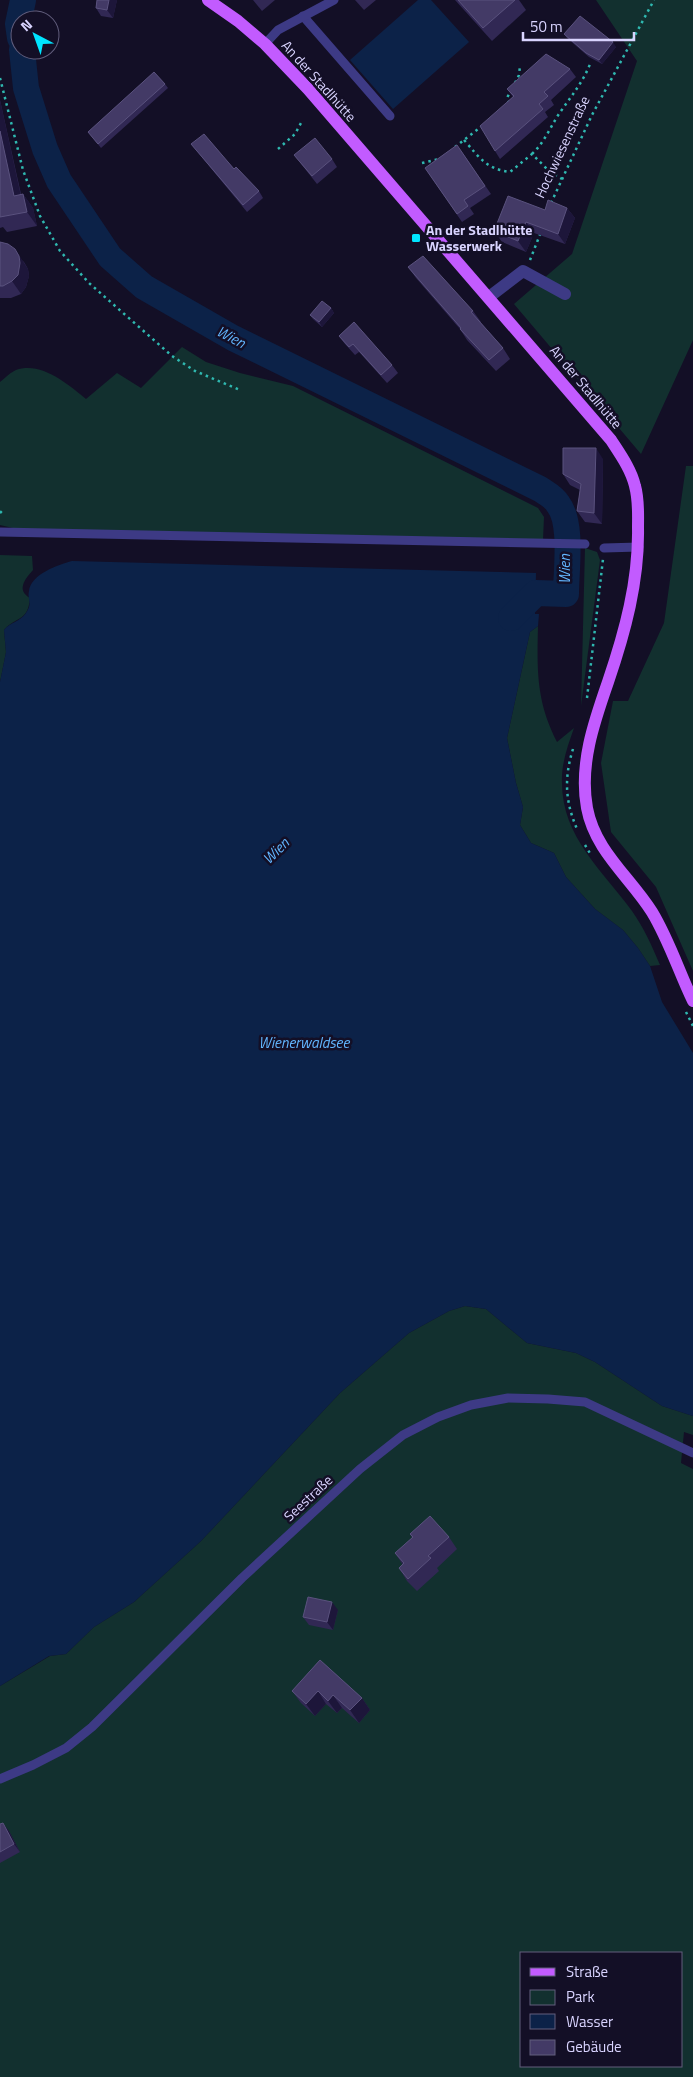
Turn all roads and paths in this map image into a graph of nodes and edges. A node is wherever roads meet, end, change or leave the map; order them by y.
1 (208, 0) edge
2 (334, 0) edge
3 (654, 0) edge
4 (303, 16) junction
5 (265, 44) junction
6 (590, 64) dead end
7 (520, 66) dead end
8 (0, 78) edge
9 (516, 101) edge
10 (390, 116) dead end
11 (487, 122) edge
12 (301, 123) dead end
13 (464, 140) junction
14 (278, 149) dead end
15 (450, 152) edge
16 (532, 154) junction
17 (443, 158) edge
18 (422, 163) dead end
19 (562, 179) junction
20 (549, 209) edge
21 (544, 225) edge
22 (523, 271) junction
23 (565, 294) dead end
24 (489, 297) junction
25 (240, 390) dead end
26 (4, 509) dead end
27 (0, 513) edge
28 (0, 532) edge
29 (585, 544) dead end
30 (639, 546) junction
31 (604, 548) joint
32 (586, 702) dead end
33 (574, 745) dead end
34 (579, 832) dead end
35 (583, 842) dead end
36 (592, 857) dead end
37 (689, 1005) edge
38 (693, 1026) edge
39 (693, 1454) edge
40 (0, 1779) edge

1 - 5 main road, An der Stadlhütte
2 - 4 lane
3 - 19 path, Hochwiesenstraße
4 - 5 lane
4 - 10 lane
5 - 24 main road, An der Stadlhütte
6 - 16 path
7 - 9 path
8 - 25 path
11 - 13 path
12 - 14 path
13 - 15 path
13 - 16 path
16 - 19 path
17 - 18 path
19 - 20 path, Hochwiesenstraße
21 - 22 path
22 - 23 street
22 - 24 street
24 - 30 main road, An der Stadlhütte
26 - 27 path
28 - 29 lane
30 - 31 lane
30 - 37 main road, An der Stadlhütte
31 - 32 path
33 - 34 path
35 - 36 path
37 - 38 path
39 - 40 lane, Seestraße

